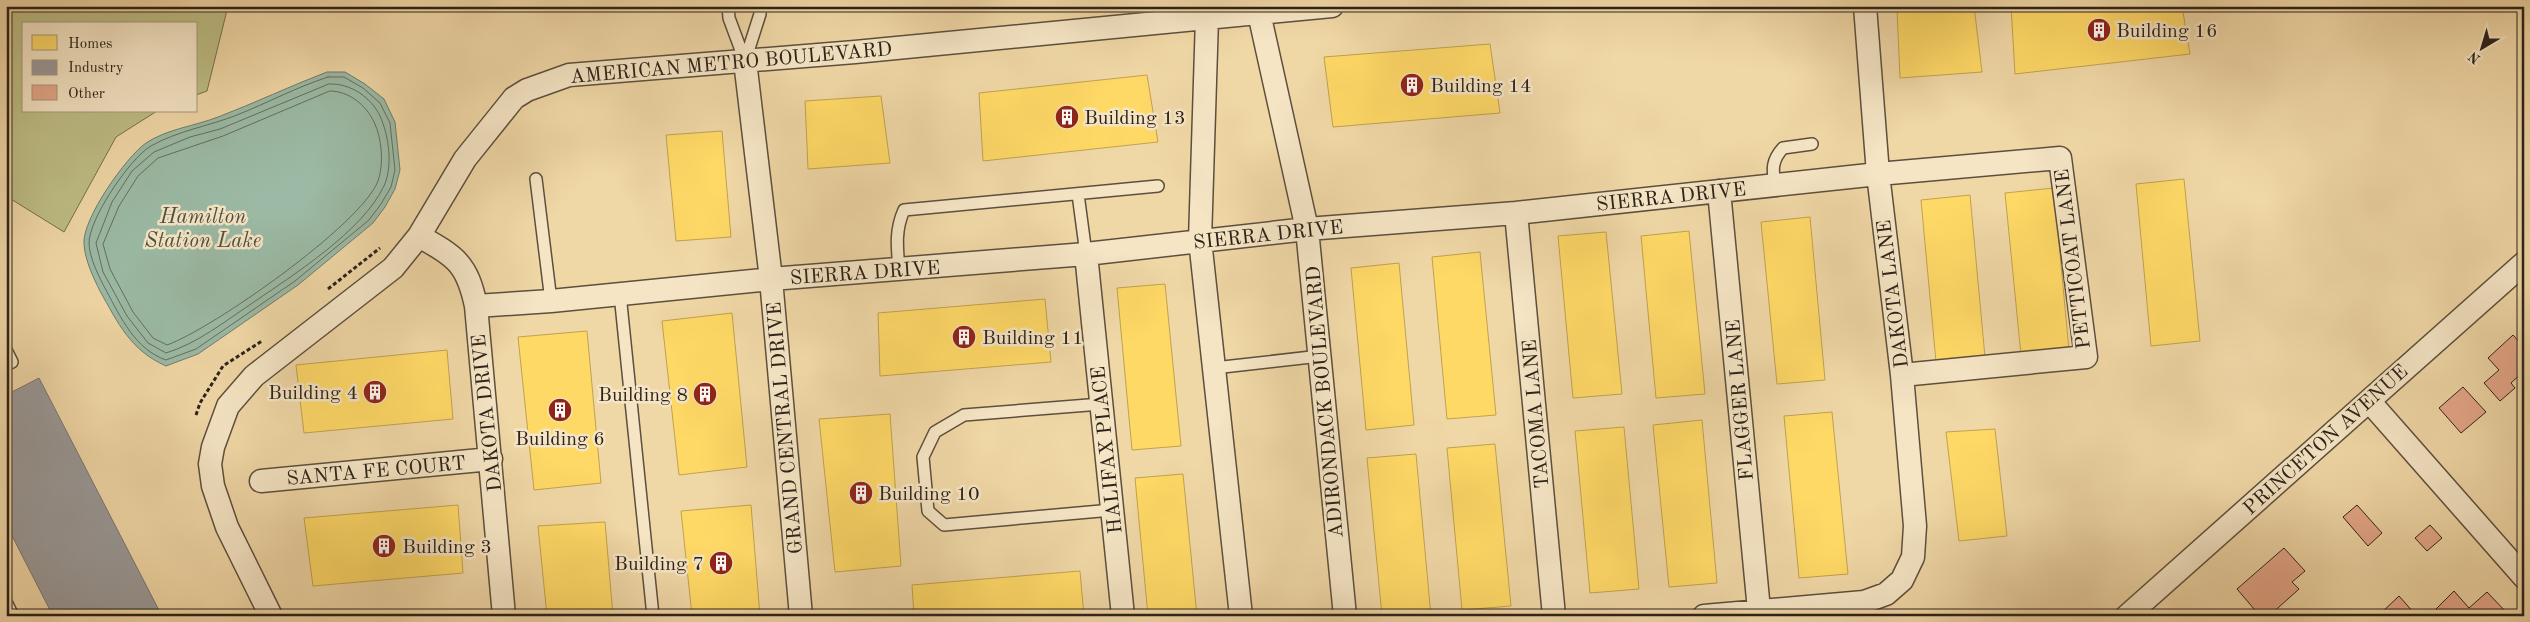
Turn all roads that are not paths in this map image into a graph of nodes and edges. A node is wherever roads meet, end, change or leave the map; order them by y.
1 (728, 6) edge
2 (760, 6) edge
3 (1332, 6) edge
4 (1865, 6) edge
5 (1259, 13) junction
6 (1207, 18) junction
7 (745, 61) junction
8 (1812, 144) dead end
9 (2060, 158) joint
10 (1878, 174) junction
11 (536, 179) dead end
12 (1775, 185) junction
13 (1158, 186) dead end
14 (1719, 191) junction
15 (1078, 194) junction
16 (1516, 213) junction
17 (1307, 229) junction
18 (418, 236) junction
19 (1200, 240) junction
20 (1086, 254) junction
21 (2524, 263) edge
22 (899, 269) junction
23 (771, 279) junction
24 (620, 294) junction
25 (551, 301) junction
26 (476, 306) junction
27 (6, 350) edge
28 (1320, 356) junction
29 (6, 365) edge
30 (1214, 368) junction
31 (1902, 375) junction
32 (2369, 400) junction
33 (1101, 404) junction
34 (491, 459) junction
35 (261, 481) dead end
36 (1112, 510) junction
37 (2524, 577) edge
38 (6, 602) edge
39 (1759, 610) junction
40 (13, 616) edge
41 (271, 616) edge
42 (504, 616) edge
43 (653, 616) edge
44 (801, 616) edge
45 (1123, 616) edge
46 (1241, 616) edge
47 (1345, 616) edge
48 (1554, 616) edge
49 (1704, 616) edge
50 (2127, 616) edge

1 - 7 lane
2 - 7 lane
3 - 5 street, AMERICAN METRO BOULEVARD
4 - 10 street, DAKOTA LANE
5 - 6 street, AMERICAN METRO BOULEVARD
5 - 17 street, ADIRONDACK BOULEVARD
6 - 7 street, AMERICAN METRO BOULEVARD
6 - 19 street
7 - 18 street, AMERICAN METRO BOULEVARD
7 - 23 street, GRAND CENTRAL DRIVE
8 - 12 lane
9 - 10 street, SIERRA DRIVE
9 - 31 street, PETTICOAT LANE
10 - 12 street, SIERRA DRIVE
10 - 31 street, DAKOTA LANE
11 - 25 lane
12 - 14 street, SIERRA DRIVE
13 - 15 lane
14 - 16 street, SIERRA DRIVE
14 - 39 street, FLAGGER LANE
15 - 20 lane
15 - 22 lane
16 - 17 street, SIERRA DRIVE
16 - 48 street, TACOMA LANE
17 - 19 street, SIERRA DRIVE
17 - 28 street, ADIRONDACK BOULEVARD
18 - 26 street, DAKOTA DRIVE
18 - 41 street, AMERICAN METRO BOULEVARD
19 - 20 street, SIERRA DRIVE
19 - 30 street
20 - 22 street, SIERRA DRIVE
20 - 33 street, HALIFAX PLACE
21 - 32 street, PRINCETON AVENUE
22 - 23 street, SIERRA DRIVE
23 - 24 street, SIERRA DRIVE
23 - 44 street, GRAND CENTRAL DRIVE
24 - 25 street, SIERRA DRIVE
24 - 43 lane
25 - 26 street, SIERRA DRIVE
26 - 34 street, DAKOTA DRIVE
27 - 29 lane
28 - 30 lane
28 - 47 street, ADIRONDACK BOULEVARD
30 - 46 street
31 - 39 street, DAKOTA LANE
32 - 37 street
32 - 50 street, PRINCETON AVENUE
33 - 36 street, HALIFAX PLACE
33 - 36 lane
34 - 35 street, SANTA FE COURT
34 - 42 street, DAKOTA DRIVE
36 - 45 street, HALIFAX PLACE
38 - 40 lane
39 - 49 street

